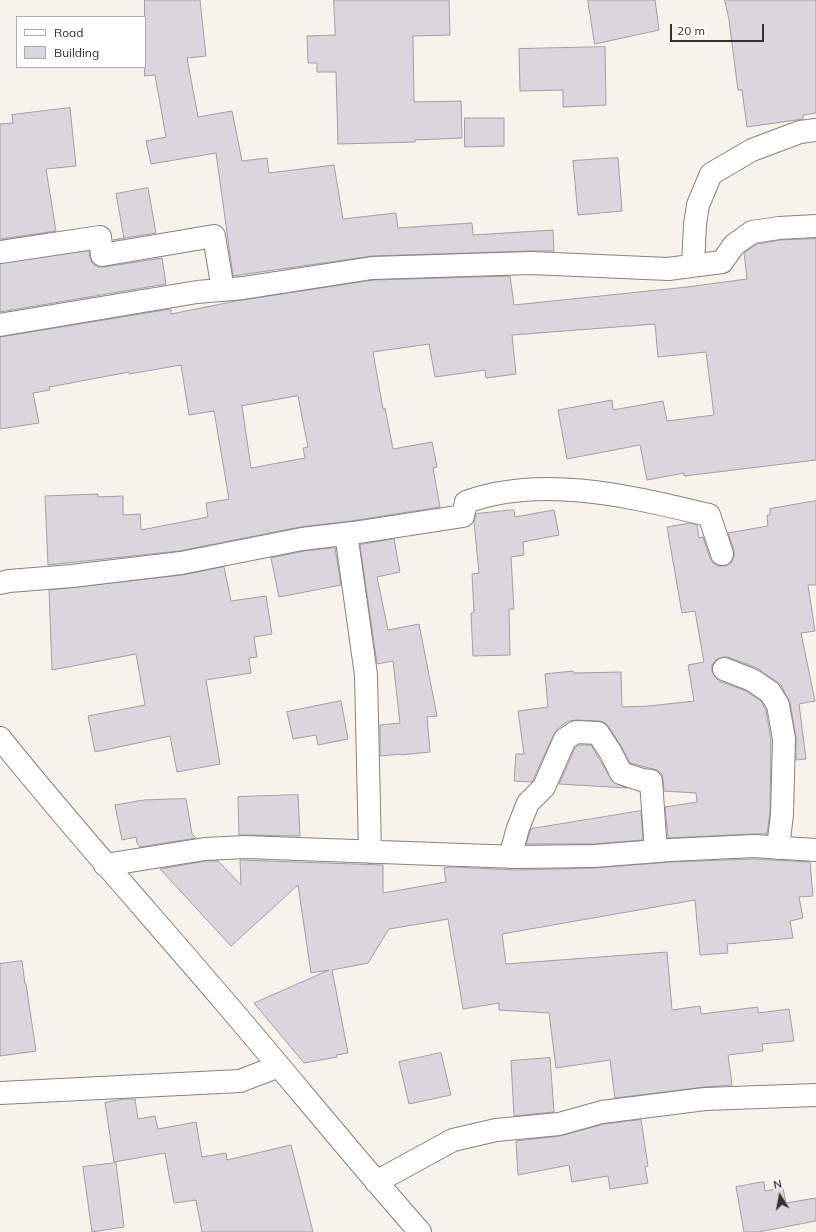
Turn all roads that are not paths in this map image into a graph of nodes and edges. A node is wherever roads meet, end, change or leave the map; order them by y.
1 (816, 130) edge
2 (816, 226) edge
3 (0, 252) edge
4 (693, 266) junction
5 (223, 290) junction
6 (0, 325) edge
7 (353, 533) junction
8 (722, 554) dead end
9 (0, 583) edge
10 (724, 669) dead end
11 (0, 738) edge
12 (778, 848) junction
13 (816, 850) edge
14 (656, 851) junction
15 (370, 852) junction
16 (510, 857) junction
17 (105, 865) junction
18 (280, 1066) junction
19 (0, 1093) edge
20 (816, 1095) edge
21 (376, 1182) junction
22 (420, 1232) edge

1 - 4 street
2 - 4 street
3 - 5 street
4 - 5 street
5 - 6 street
7 - 8 street
7 - 9 street
7 - 15 street
10 - 12 street
11 - 17 street
12 - 13 street
12 - 14 street
14 - 16 street
14 - 16 street
15 - 16 street
15 - 17 street
17 - 18 street
18 - 19 street
18 - 21 street
20 - 21 street
21 - 22 street

